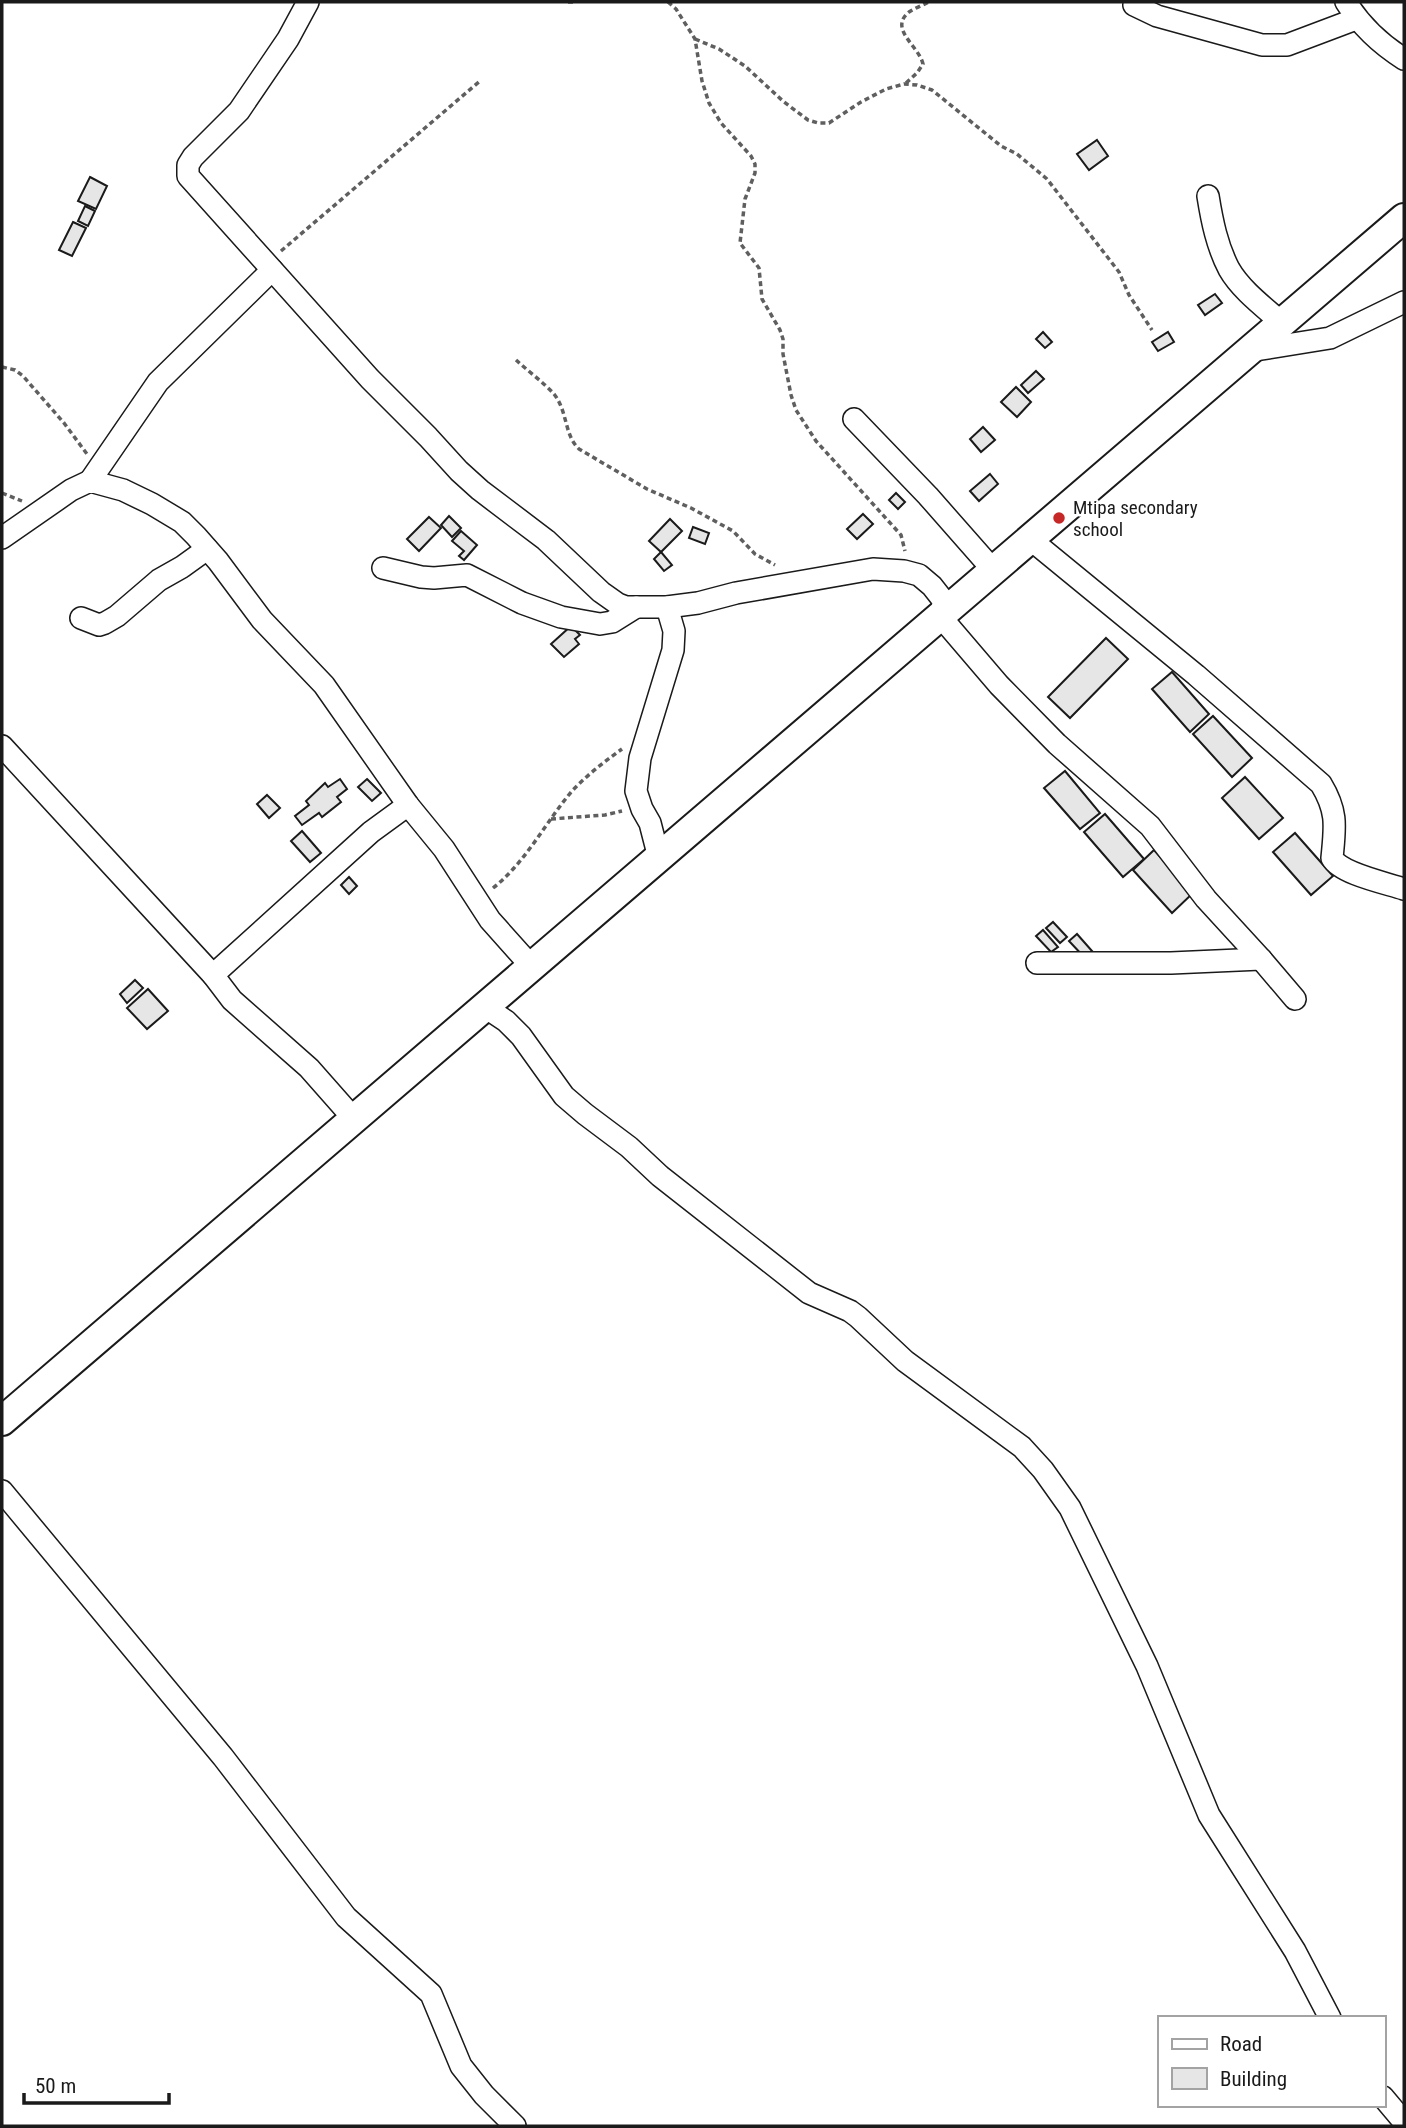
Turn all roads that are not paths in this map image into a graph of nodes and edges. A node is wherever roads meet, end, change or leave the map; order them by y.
1 (307, 2) edge
2 (1134, 5) dead end
3 (1351, 10) edge
4 (1404, 59) edge
5 (1208, 196) dead end
6 (1404, 218) edge
7 (269, 267) junction
8 (1404, 302) edge
9 (1282, 323) junction
10 (1250, 351) junction
11 (854, 419) dead end
12 (93, 476) junction
13 (2, 538) edge
14 (1030, 539) junction
15 (207, 549) junction
16 (383, 568) dead end
17 (994, 571) junction
18 (636, 607) junction
19 (667, 607) junction
20 (941, 616) junction
21 (81, 618) dead end
22 (2, 746) edge
23 (408, 805) junction
24 (659, 858) junction
25 (1404, 889) edge
26 (1261, 959) junction
27 (1037, 963) dead end
28 (532, 967) junction
29 (213, 975) junction
30 (1294, 999) dead end
31 (485, 1007) junction
32 (354, 1119) junction
33 (2, 1421) edge
34 (2, 1491) edge
35 (1329, 2016) edge
36 (1385, 2098) edge
37 (1404, 2122) edge
38 (515, 2126) edge

1 - 7 street
2 - 3 street
3 - 4 street
5 - 9 street
6 - 9 main road
7 - 12 street
7 - 18 street
8 - 10 street
9 - 10 main road
10 - 14 main road
11 - 17 street
12 - 13 street
12 - 15 street
14 - 17 main road
14 - 25 street
15 - 21 street
15 - 23 street
16 - 18 street
17 - 20 main road
18 - 19 street
19 - 20 street
19 - 24 street
20 - 24 main road
20 - 26 street
22 - 29 street
23 - 28 street
23 - 29 street
24 - 28 main road
26 - 27 street
26 - 30 street
28 - 31 main road
29 - 32 street
31 - 32 main road
31 - 35 street
32 - 33 main road
34 - 38 street
36 - 37 street

